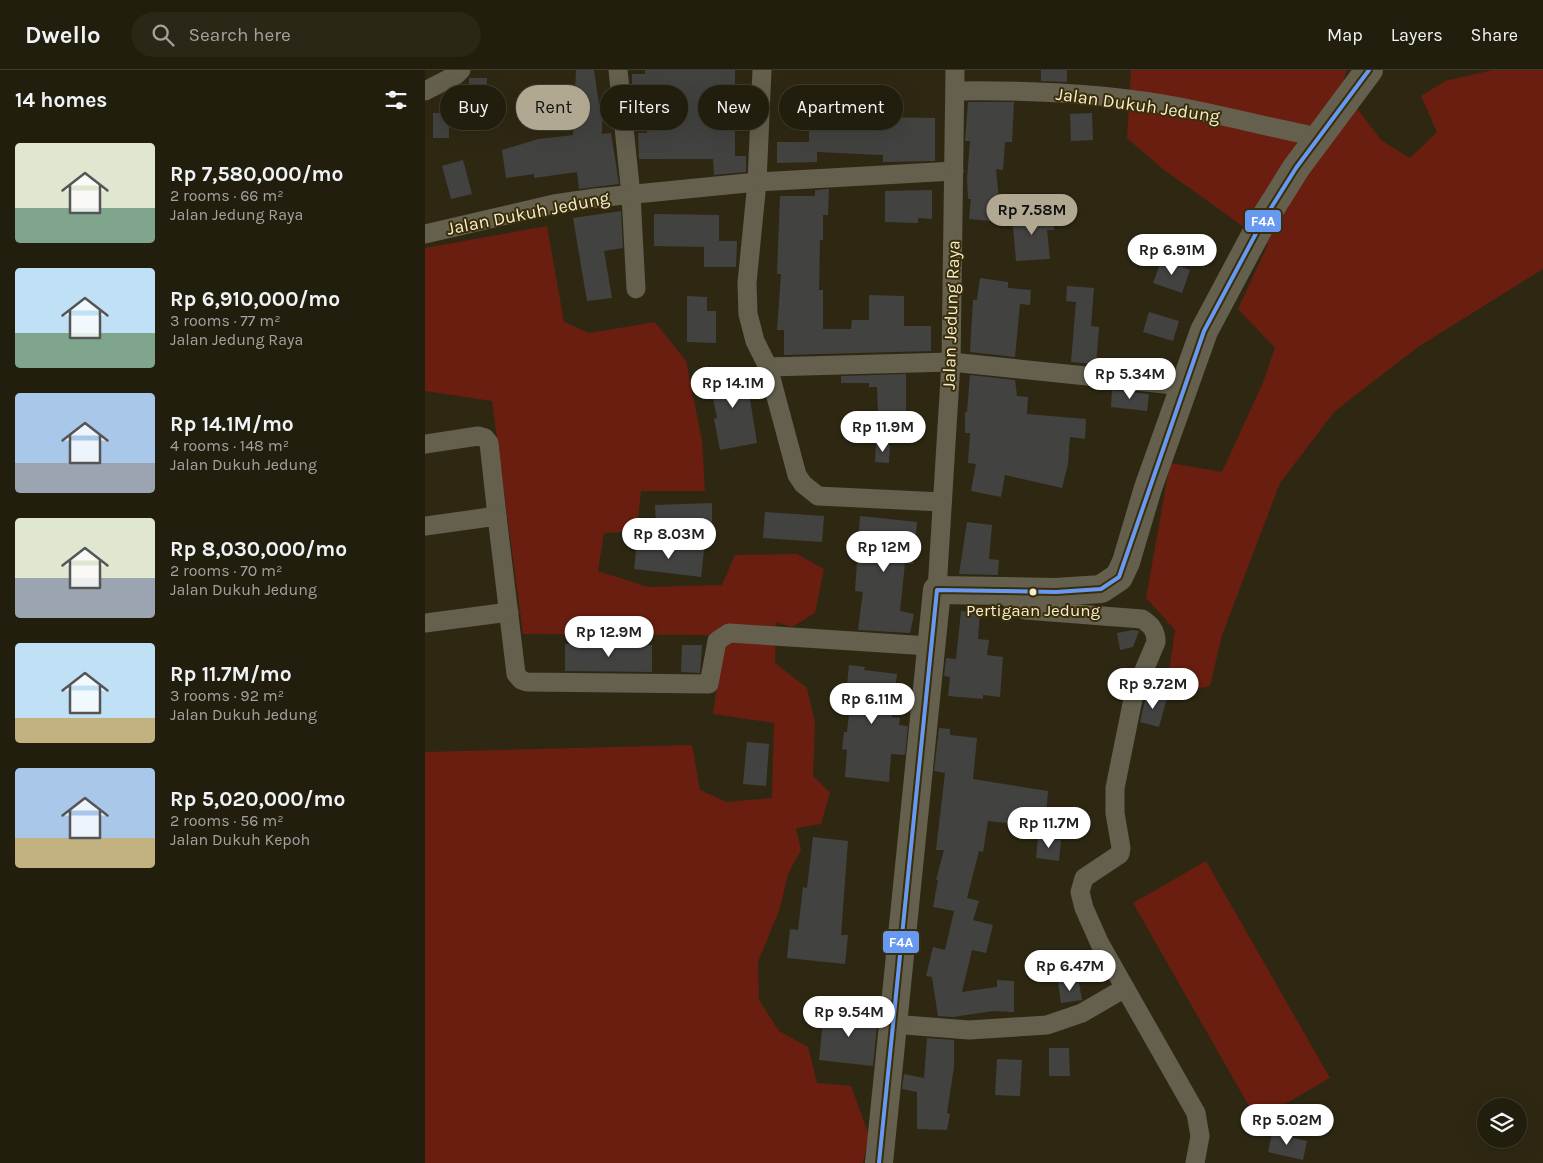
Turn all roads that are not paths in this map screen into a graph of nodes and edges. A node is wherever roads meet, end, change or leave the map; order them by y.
1 (461, 70) edge
2 (618, 70) edge
3 (761, 70) edge
4 (955, 70) edge
5 (1369, 70) edge
6 (425, 90) edge
7 (956, 91) junction
8 (1318, 137) junction
9 (954, 171) junction
10 (757, 182) junction
11 (631, 195) junction
12 (425, 234) edge
13 (636, 289) dead end
14 (951, 362) junction
15 (768, 367) junction
16 (1184, 386) junction
17 (425, 444) edge
18 (942, 502) junction
19 (497, 516) junction
20 (425, 526) edge
21 (937, 590) junction
22 (1005, 592) junction
23 (509, 612) junction
24 (425, 623) edge
25 (929, 646) junction
26 (1125, 988) junction
27 (892, 1024) junction
28 (879, 1163) edge
29 (1195, 1163) edge

1 - 6 street
2 - 11 street, Jalan Dukuh Jedung
3 - 10 street
4 - 7 street, Jalan Jedung Raya
5 - 8 street
7 - 8 street, Jalan Dukuh Jedung
7 - 9 street, Jalan Jedung Raya
8 - 16 street
9 - 10 street, Jalan Dukuh Jedung
9 - 14 street, Jalan Jedung Raya
10 - 11 street, Jalan Dukuh Jedung
10 - 15 street
11 - 12 street, Jalan Dukuh Jedung
11 - 13 street, Jalan Dukuh Jedung
14 - 15 street
14 - 16 street
14 - 18 street, Jalan Jedung Raya
15 - 18 street
16 - 22 street
17 - 19 street
18 - 21 street, Jalan Jedung Raya
19 - 20 street
19 - 23 street
21 - 22 street
21 - 25 street, Jalan Jedung Raya
22 - 26 street
23 - 24 street
23 - 25 street
25 - 27 street, Jalan Jedung Raya
26 - 27 street
26 - 29 street
27 - 28 street, Jalan Jedung Raya

